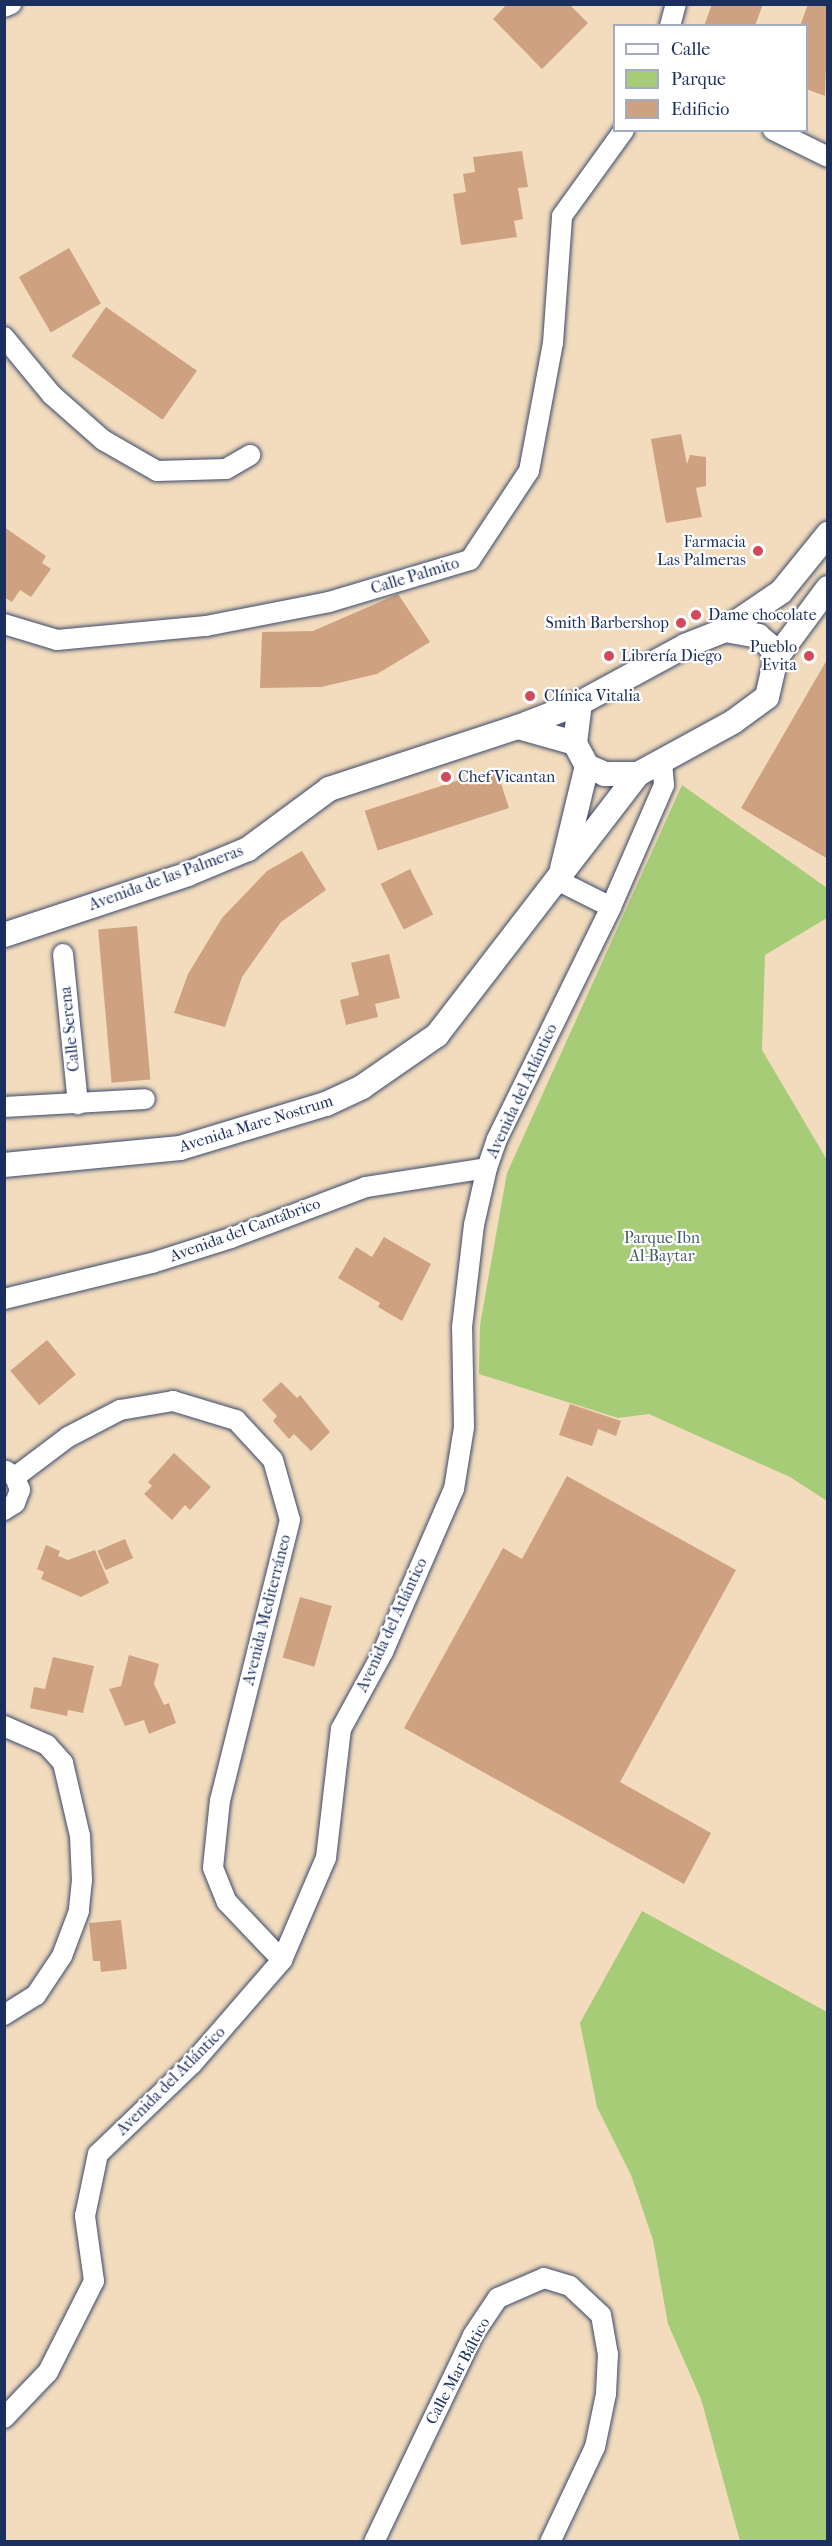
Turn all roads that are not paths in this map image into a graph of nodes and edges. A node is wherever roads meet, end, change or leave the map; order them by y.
1 (11, 4) edge
2 (676, 4) edge
3 (4, 7) edge
4 (671, 24) edge
5 (623, 132) edge
6 (777, 132) edge
7 (828, 157) edge
8 (4, 337) edge
9 (250, 455) dead end
10 (828, 534) edge
11 (828, 588) edge
12 (4, 624) edge
13 (725, 630) junction
14 (776, 658) junction
15 (580, 703) junction
16 (518, 728) junction
17 (575, 743) junction
18 (662, 762) junction
19 (587, 766) junction
20 (638, 774) junction
21 (559, 881) junction
22 (611, 907) junction
23 (4, 935) edge
24 (63, 954) dead end
25 (145, 1099) dead end
26 (78, 1104) junction
27 (4, 1107) edge
28 (4, 1165) edge
29 (487, 1168) junction
30 (4, 1299) edge
31 (10, 1474) edge
32 (4, 1510) edge
33 (4, 1726) edge
34 (282, 1960) junction
35 (4, 2015) edge
36 (4, 2418) edge
37 (374, 2541) edge
38 (550, 2541) edge

1 - 3 street
2 - 4 street
5 - 12 street, Calle Palmito
6 - 7 street
8 - 9 street
10 - 13 street
11 - 14 street
13 - 14 street
13 - 15 street, Avenida de las Palmeras
14 - 18 street
15 - 16 street, Avenida de las Palmeras
15 - 17 street
16 - 17 street
16 - 23 street, Avenida de las Palmeras
17 - 19 street
18 - 20 street
18 - 22 street, Avenida del Atlántico
19 - 20 street
19 - 21 street, Avenida Mare Nostrum
20 - 21 street, Avenida Mare Nostrum
21 - 22 street
21 - 28 street, Avenida Mare Nostrum
22 - 29 street, Avenida del Atlántico
24 - 26 street, Calle Serena
25 - 26 street
26 - 27 street
29 - 30 street, Avenida del Cantábrico
29 - 34 street, Avenida del Atlántico
31 - 32 street
31 - 34 street, Avenida Mediterráneo
33 - 35 street
34 - 36 street, Avenida del Atlántico
37 - 38 street, Calle Mar Báltico

